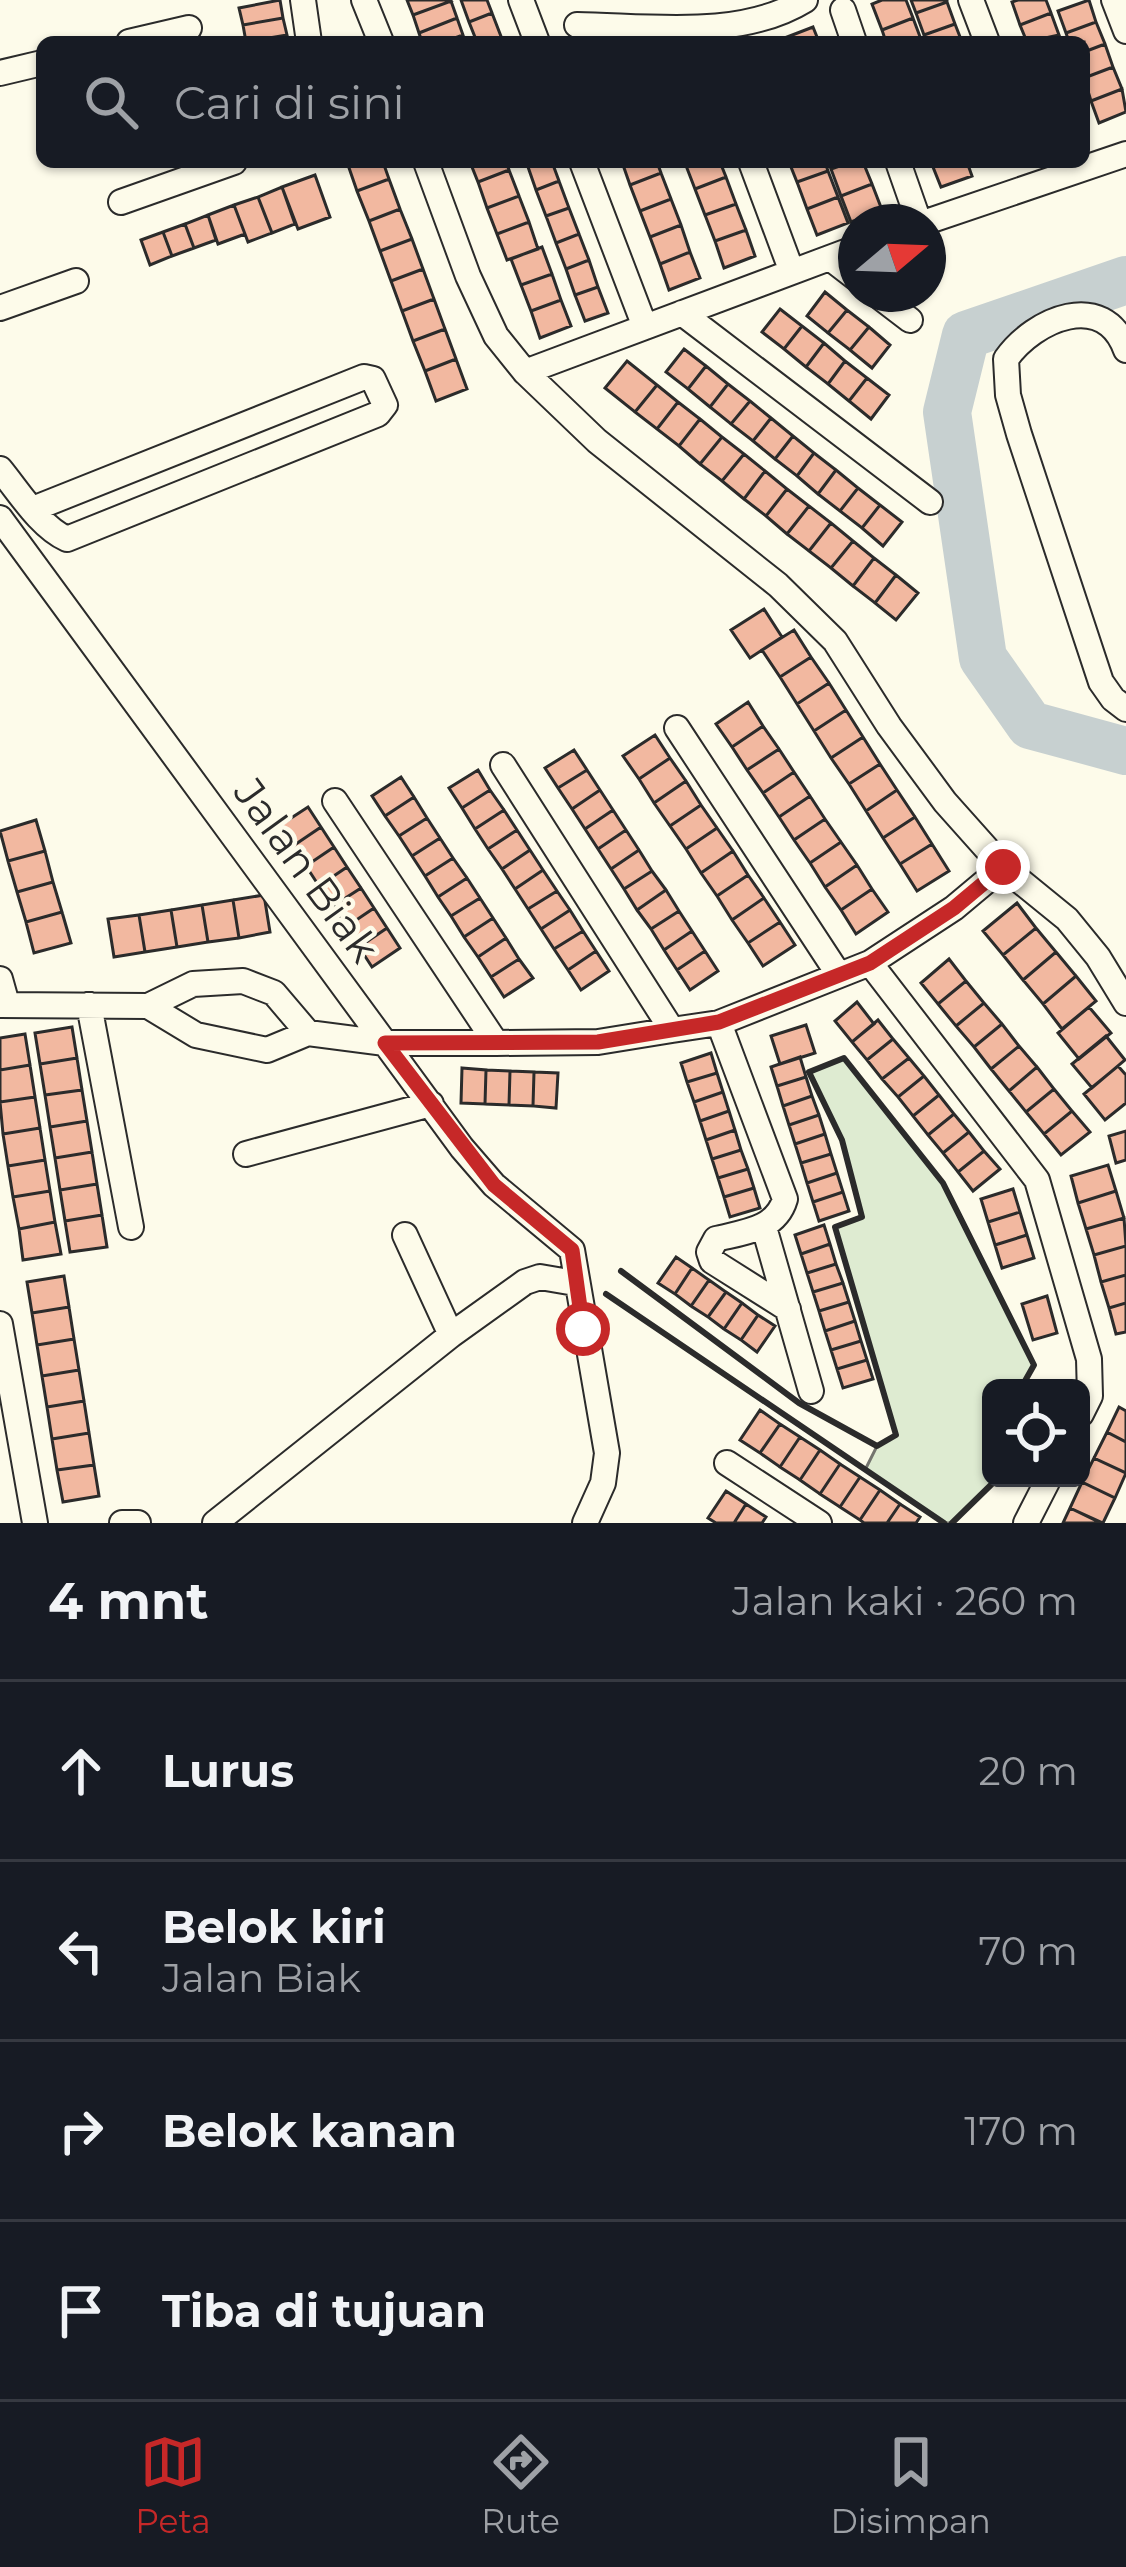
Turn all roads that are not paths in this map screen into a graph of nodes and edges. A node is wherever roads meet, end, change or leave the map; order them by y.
1 (303, 0) edge
2 (364, 0) edge
3 (521, 0) edge
4 (805, 0) edge
5 (971, 0) edge
6 (1114, 0) edge
7 (843, 10) dead end
8 (577, 25) dead end
9 (189, 28) dead end
10 (1126, 31) edge
11 (155, 36) edge
12 (308, 36) edge
13 (379, 36) edge
14 (535, 36) edge
15 (852, 36) edge
16 (985, 36) edge
17 (36, 64) edge
18 (0, 73) edge
19 (1126, 154) edge
20 (1090, 162) edge
21 (217, 168) edge
22 (428, 168) edge
23 (584, 168) edge
24 (753, 168) edge
25 (900, 168) edge
26 (1038, 173) edge
27 (121, 202) dead end
28 (916, 204) edge
29 (946, 212) edge
30 (838, 255) edge
31 (830, 258) junction
32 (838, 264) edge
33 (792, 272) junction
34 (76, 281) dead end
35 (0, 308) edge
36 (900, 312) edge
37 (682, 313) junction
38 (910, 320) dead end
39 (645, 327) junction
40 (1123, 341) edge
41 (525, 372) junction
42 (207, 440) junction
43 (0, 469) edge
44 (225, 476) junction
45 (929, 502) dead end
46 (33, 509) junction
47 (0, 518) edge
48 (1126, 709) edge
49 (677, 728) dead end
50 (503, 765) dead end
51 (334, 801) dead end
52 (1003, 867) junction
53 (870, 963) junction
54 (839, 975) junction
55 (2, 996) edge
56 (1126, 1003) edge
57 (89, 1005) junction
58 (148, 1006) junction
59 (719, 1022) junction
60 (672, 1030) junction
61 (308, 1033) junction
62 (496, 1042) junction
63 (385, 1043) junction
64 (431, 1105) junction
65 (246, 1154) dead end
66 (764, 1227) junction
67 (131, 1228) dead end
68 (405, 1234) dead end
69 (575, 1283) junction
70 (788, 1309) junction
71 (0, 1324) edge
72 (452, 1334) junction
73 (1090, 1379) edge
74 (811, 1390) dead end
75 (728, 1462) dead end
76 (1044, 1487) edge
77 (35, 1523) edge
78 (122, 1523) edge
79 (138, 1523) edge
80 (215, 1523) edge
81 (585, 1523) edge
82 (819, 1523) edge
83 (1026, 1523) edge

1 - 12 street
2 - 13 street
3 - 14 street
4 - 8 street
5 - 16 street
6 - 10 street
7 - 15 street
9 - 11 street
17 - 18 street
19 - 20 street
21 - 27 street
22 - 41 street
23 - 39 street
24 - 33 street
25 - 28 street
26 - 29 street
30 - 31 street
31 - 32 street
31 - 33 street
33 - 37 street
34 - 35 street
36 - 38 street
37 - 39 street
37 - 45 street
39 - 41 street
40 - 48 street
41 - 52 street
42 - 44 street
42 - 44 street
42 - 46 street
43 - 46 street
44 - 46 street
47 - 63 street, Jalan Biak
49 - 54 street
50 - 60 street
51 - 62 street
52 - 53 street
52 - 56 street
53 - 54 street
53 - 73 street
54 - 59 street
55 - 57 street
57 - 58 street
57 - 67 street
58 - 61 street
58 - 61 street
59 - 60 street
59 - 66 street
60 - 62 street
61 - 63 street
62 - 63 street
63 - 64 street, Jalan Biak
64 - 65 street
64 - 69 street, Jalan Biak
66 - 70 street
66 - 70 street
68 - 72 street
69 - 72 street
69 - 81 street
70 - 74 street
71 - 77 street
72 - 80 street
75 - 82 street
76 - 83 street
78 - 79 street

